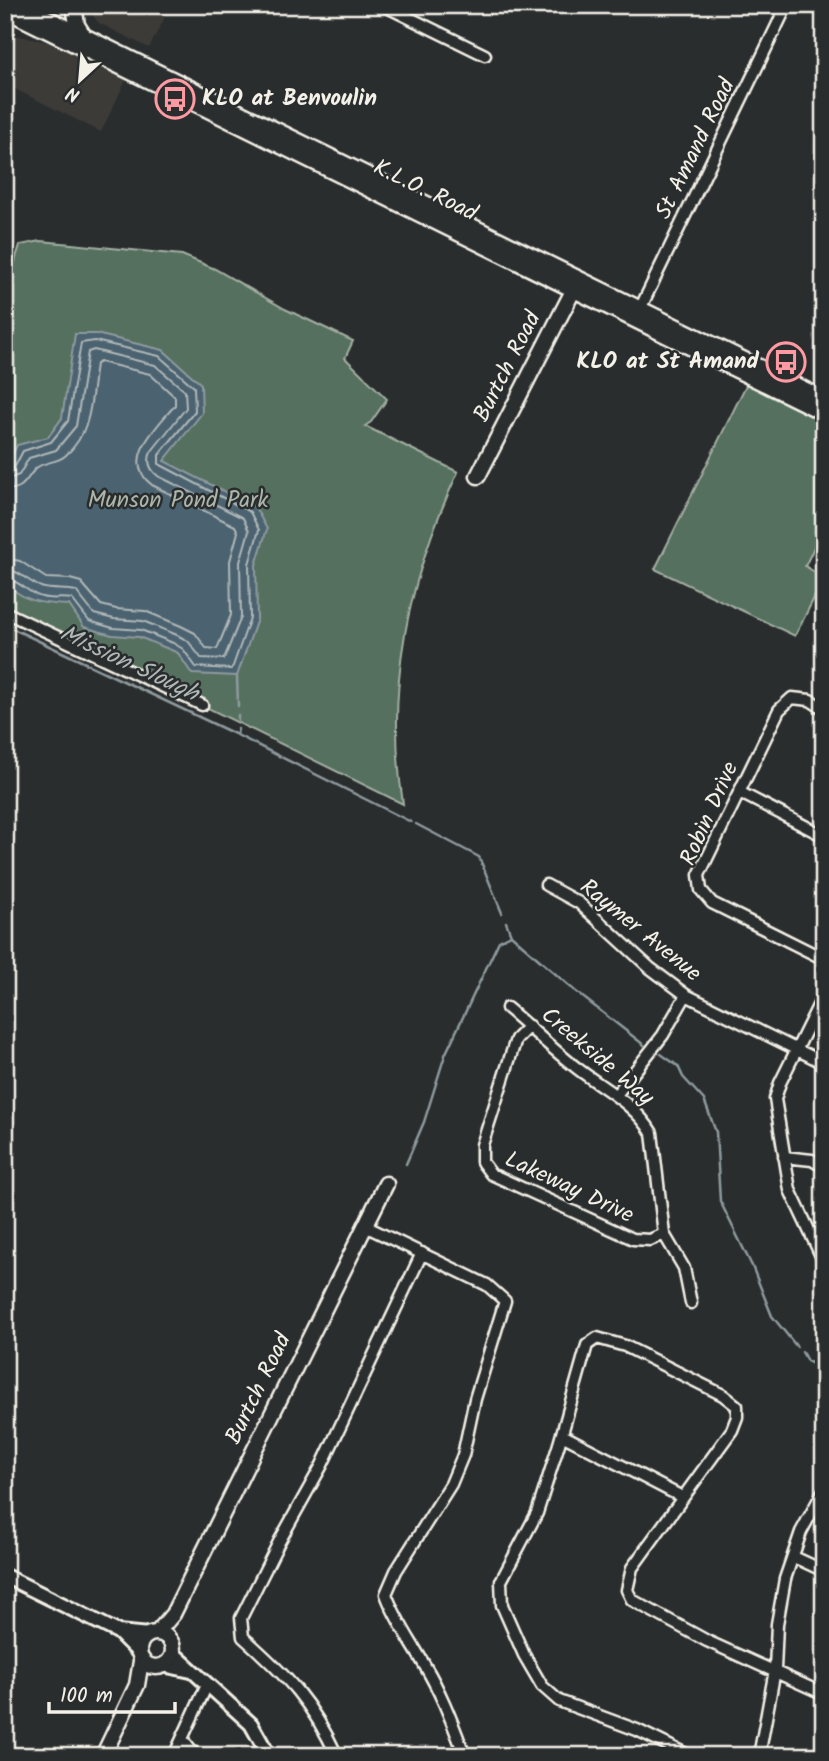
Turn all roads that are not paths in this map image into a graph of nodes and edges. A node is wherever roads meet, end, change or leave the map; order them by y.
1 (74, 5) edge
2 (383, 5) edge
3 (787, 5) edge
4 (16, 10) edge
5 (84, 36) junction
6 (485, 55) dead end
7 (576, 285) junction
8 (640, 309) junction
9 (824, 399) edge
10 (824, 413) edge
11 (478, 476) dead end
12 (5, 612) edge
13 (202, 705) dead end
14 (824, 709) edge
15 (739, 792) junction
16 (824, 836) edge
17 (546, 885) dead end
18 (824, 959) edge
19 (824, 993) edge
20 (686, 995) junction
21 (507, 1009) dead end
22 (528, 1026) junction
23 (797, 1049) junction
24 (824, 1063) edge
25 (616, 1096) junction
26 (784, 1157) junction
27 (824, 1167) edge
28 (386, 1184) dead end
29 (365, 1226) junction
30 (664, 1234) junction
31 (422, 1253) junction
32 (824, 1262) edge
33 (691, 1303) dead end
34 (562, 1435) junction
35 (824, 1490) edge
36 (682, 1497) junction
37 (794, 1557) junction
38 (824, 1571) edge
39 (5, 1576) edge
40 (118, 1632) junction
41 (162, 1640) junction
42 (140, 1658) junction
43 (161, 1666) junction
44 (775, 1670) junction
45 (191, 1671) junction
46 (137, 1685) junction
47 (207, 1685) junction
48 (824, 1693) edge
49 (182, 1739) junction
50 (103, 1756) edge
51 (174, 1756) edge
52 (195, 1756) edge
53 (269, 1756) edge
54 (337, 1756) edge
55 (465, 1756) edge
56 (690, 1756) edge
57 (759, 1756) edge

1 - 5 main road
2 - 6 street
3 - 8 street, St Amand Road
4 - 5 main road, K.L.O. Road
4 - 7 main road, K.L.O. Road
5 - 7 main road, K.L.O. Road
7 - 8 main road, K.L.O. Road
7 - 10 main road, K.L.O. Road
7 - 11 main road, Burtch Road
8 - 9 main road, K.L.O. Road
12 - 13 street
14 - 15 street, Robin Drive
15 - 16 street
15 - 18 street, Robin Drive
17 - 20 street, Raymer Avenue
19 - 23 street
20 - 23 street, Raymer Avenue
20 - 25 street
21 - 22 street, Creekside Way
22 - 25 street, Creekside Way
22 - 30 street, Lakeway Drive
23 - 24 street, Raymer Avenue
23 - 26 street
25 - 30 street, Creekside Way
26 - 27 street
26 - 32 street
28 - 29 main road, Burtch Road
29 - 31 street
29 - 41 main road, Burtch Road
30 - 33 street, Creekside Way
31 - 54 street
31 - 55 street
34 - 36 street
34 - 36 street
34 - 56 street
35 - 37 street
36 - 44 street
37 - 38 street
37 - 44 street
39 - 40 street
40 - 41 street
40 - 42 street
41 - 42 main road
41 - 43 main road
41 - 45 street
42 - 43 main road
42 - 46 main road
43 - 45 street
43 - 46 main road
44 - 48 street
44 - 57 street
45 - 47 street
46 - 50 main road
47 - 49 street
47 - 53 street
49 - 51 street
49 - 52 street

